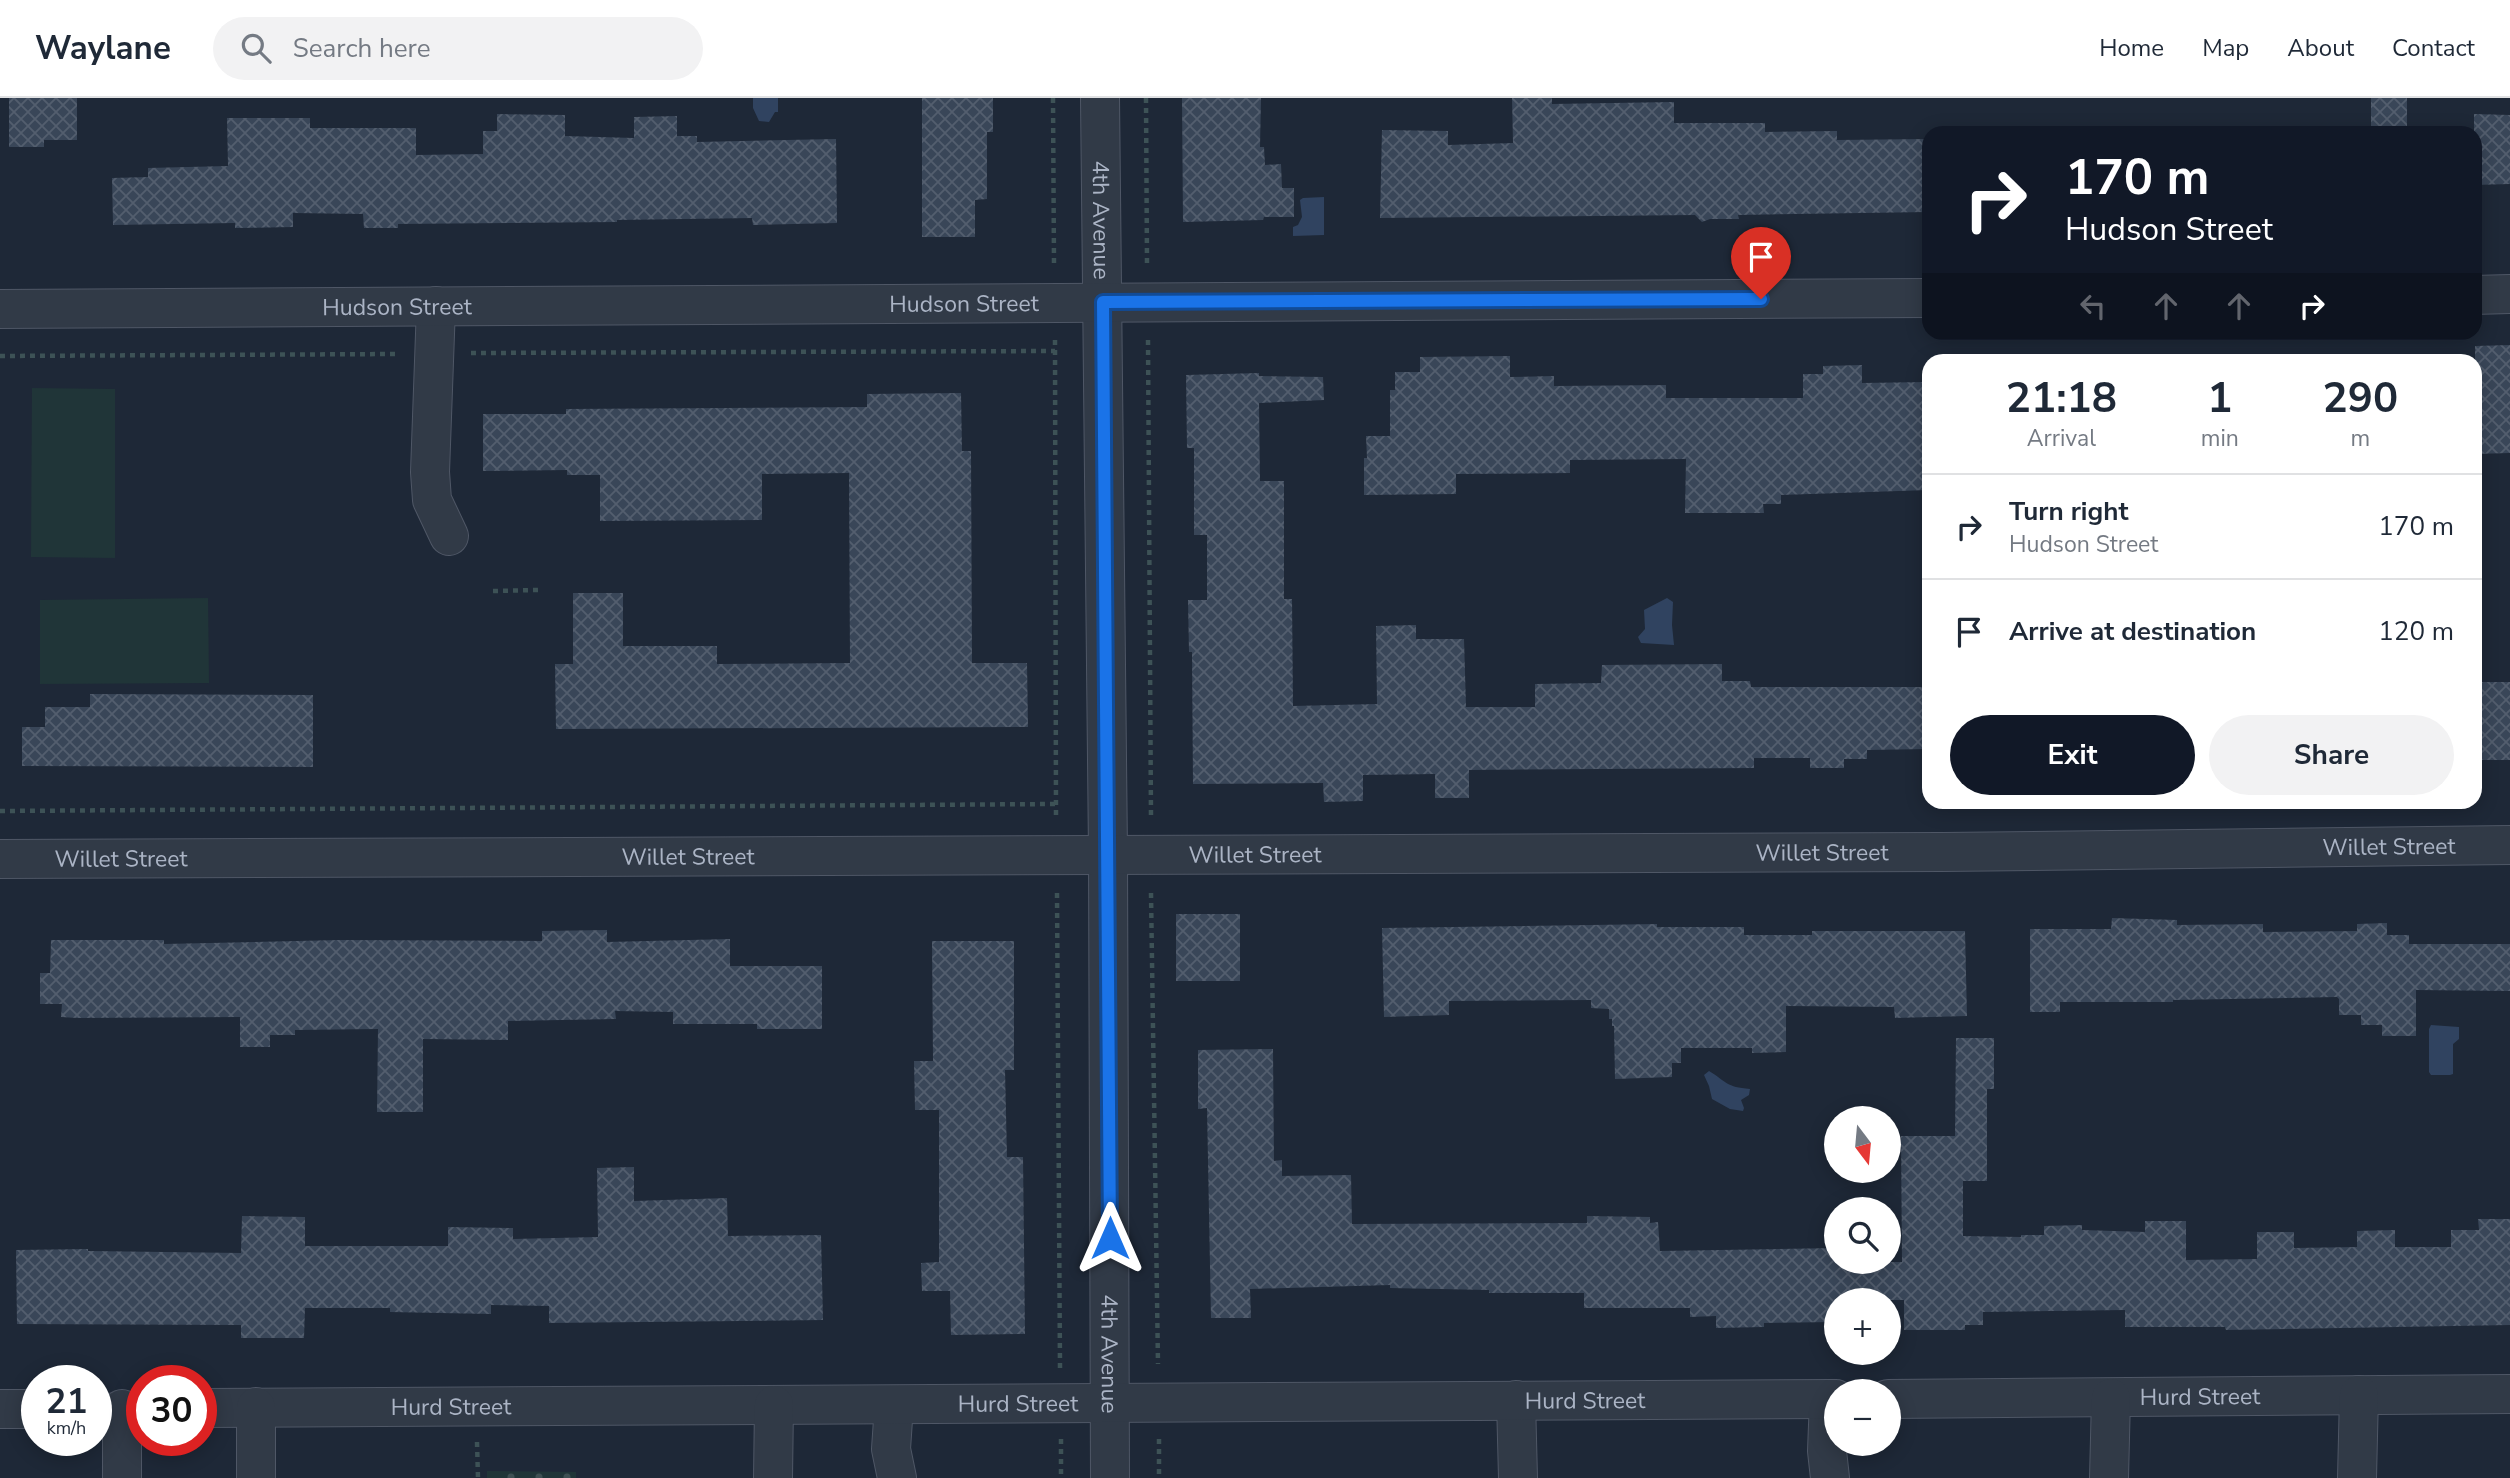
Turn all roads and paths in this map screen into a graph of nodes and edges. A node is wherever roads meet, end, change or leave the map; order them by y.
1 (1053, 98) edge
2 (1100, 98) edge
3 (1146, 98) edge
4 (2482, 295) edge
5 (2510, 295) edge
6 (1922, 298) edge
7 (1103, 302) junction
8 (1147, 302) junction
9 (1054, 303) junction
10 (436, 306) junction
11 (0, 309) edge
12 (1055, 351) junction
13 (434, 353) junction
14 (0, 356) edge
15 (449, 536) dead end
16 (538, 590) dead end
17 (494, 591) dead end
18 (1056, 804) junction
19 (0, 811) edge
20 (2510, 845) edge
21 (1108, 853) junction
22 (1151, 853) junction
23 (1057, 854) junction
24 (0, 859) edge
25 (2510, 1394) edge
26 (2359, 1395) junction
27 (2111, 1398) junction
28 (1824, 1399) edge
29 (1901, 1399) edge
30 (1516, 1400) junction
31 (1159, 1403) junction
32 (1061, 1404) junction
33 (1110, 1404) junction
34 (774, 1405) junction
35 (894, 1405) junction
36 (256, 1407) junction
37 (217, 1408) edge
38 (0, 1409) edge
39 (21, 1409) edge
40 (120, 1409) edge
41 (1828, 1456) edge
42 (477, 1459) dead end
43 (122, 1478) edge
44 (256, 1478) edge
45 (478, 1478) edge
46 (773, 1478) edge
47 (897, 1478) edge
48 (1061, 1478) edge
49 (1110, 1478) edge
50 (1159, 1478) edge
51 (1518, 1478) edge
52 (1830, 1478) edge
53 (2109, 1478) edge
54 (2357, 1478) edge

1 - 9 path
2 - 7 street, 4th Avenue
3 - 8 path
4 - 5 street
6 - 8 street, Hudson Street
7 - 8 street, Hudson Street
7 - 9 street, Hudson Street
7 - 21 street, 4th Avenue
8 - 22 path
9 - 10 street, Hudson Street
9 - 12 path
10 - 11 street, Hudson Street
10 - 13 street
12 - 13 path
12 - 18 path
13 - 14 path
13 - 15 street
16 - 17 path
18 - 19 path
18 - 23 path
20 - 22 street, Willet Street
21 - 22 street, Willet Street
21 - 23 street, Willet Street
21 - 33 street, 4th Avenue
22 - 31 path
23 - 24 street, Willet Street
23 - 32 path
25 - 26 street, Hurd Street
26 - 27 street, Hurd Street
26 - 54 street
27 - 29 street, Hurd Street
27 - 53 street
28 - 30 street, Hurd Street
30 - 31 street, Hurd Street
30 - 51 street
31 - 33 street, Hurd Street
31 - 50 path
32 - 33 street, Hurd Street
32 - 35 street, Hurd Street
32 - 48 path
33 - 49 street, 4th Avenue
34 - 35 street, Hurd Street
34 - 36 street, Hurd Street
34 - 46 street
35 - 47 street
36 - 37 street, Hurd Street
36 - 44 street
38 - 39 street
40 - 43 street
41 - 52 street
42 - 45 path

